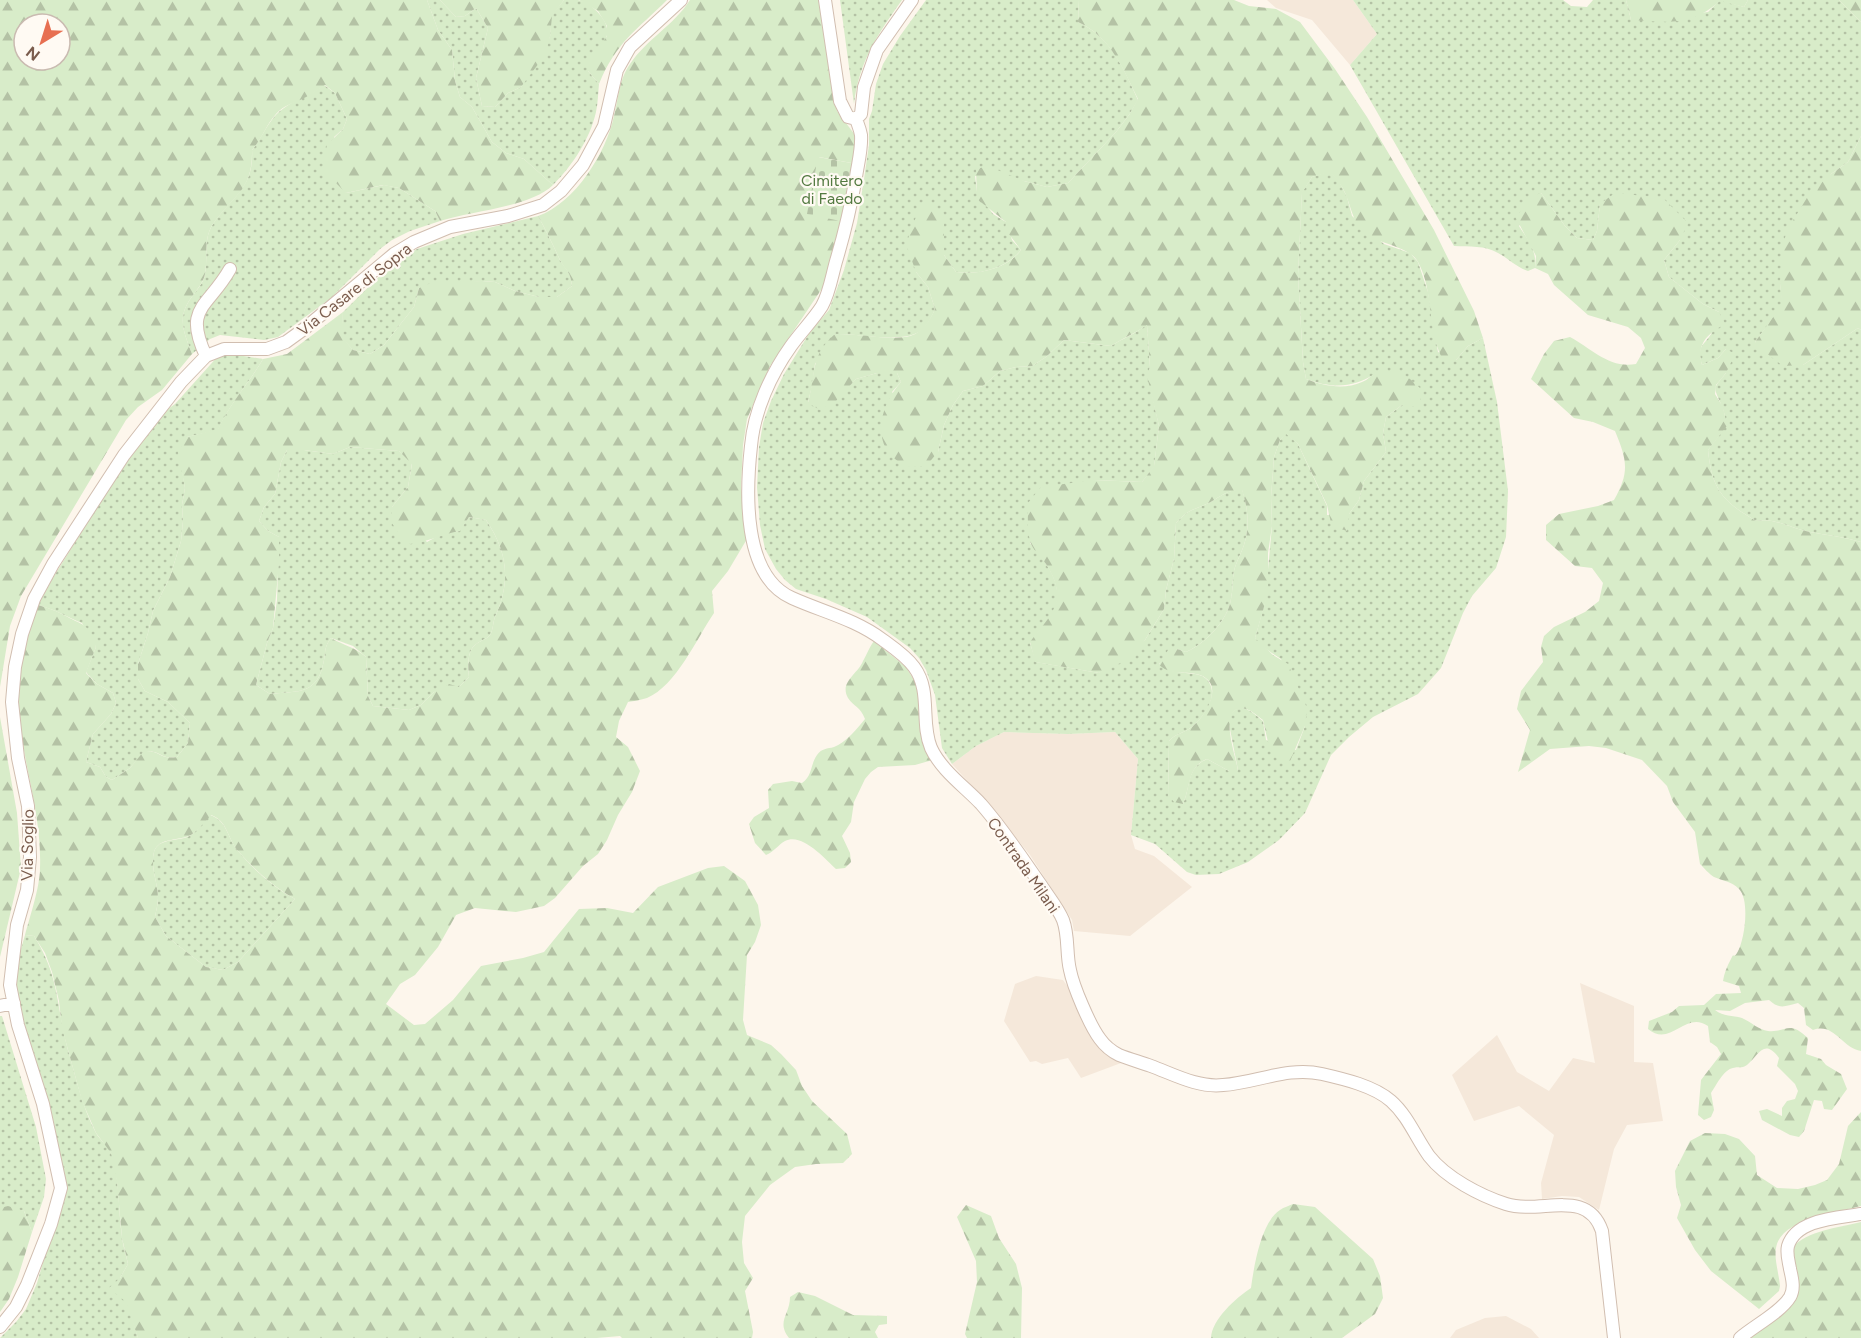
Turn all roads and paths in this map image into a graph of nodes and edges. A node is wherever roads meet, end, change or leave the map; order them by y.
1 (681, 0) edge
2 (825, 0) edge
3 (912, 0) edge
4 (856, 119) junction
5 (230, 269) dead end
6 (206, 356) junction
7 (14, 1003) junction
8 (0, 1006) edge
9 (1861, 1214) edge
10 (0, 1328) edge
11 (1614, 1338) edge
12 (1740, 1338) edge

1 - 6 street, Via Casare di Sopra
2 - 4 street
3 - 4 street
4 - 11 street, Contrada Milani
5 - 6 street
6 - 7 street, Via Soglio
7 - 8 street
7 - 10 street, Via Soglio
9 - 12 street

